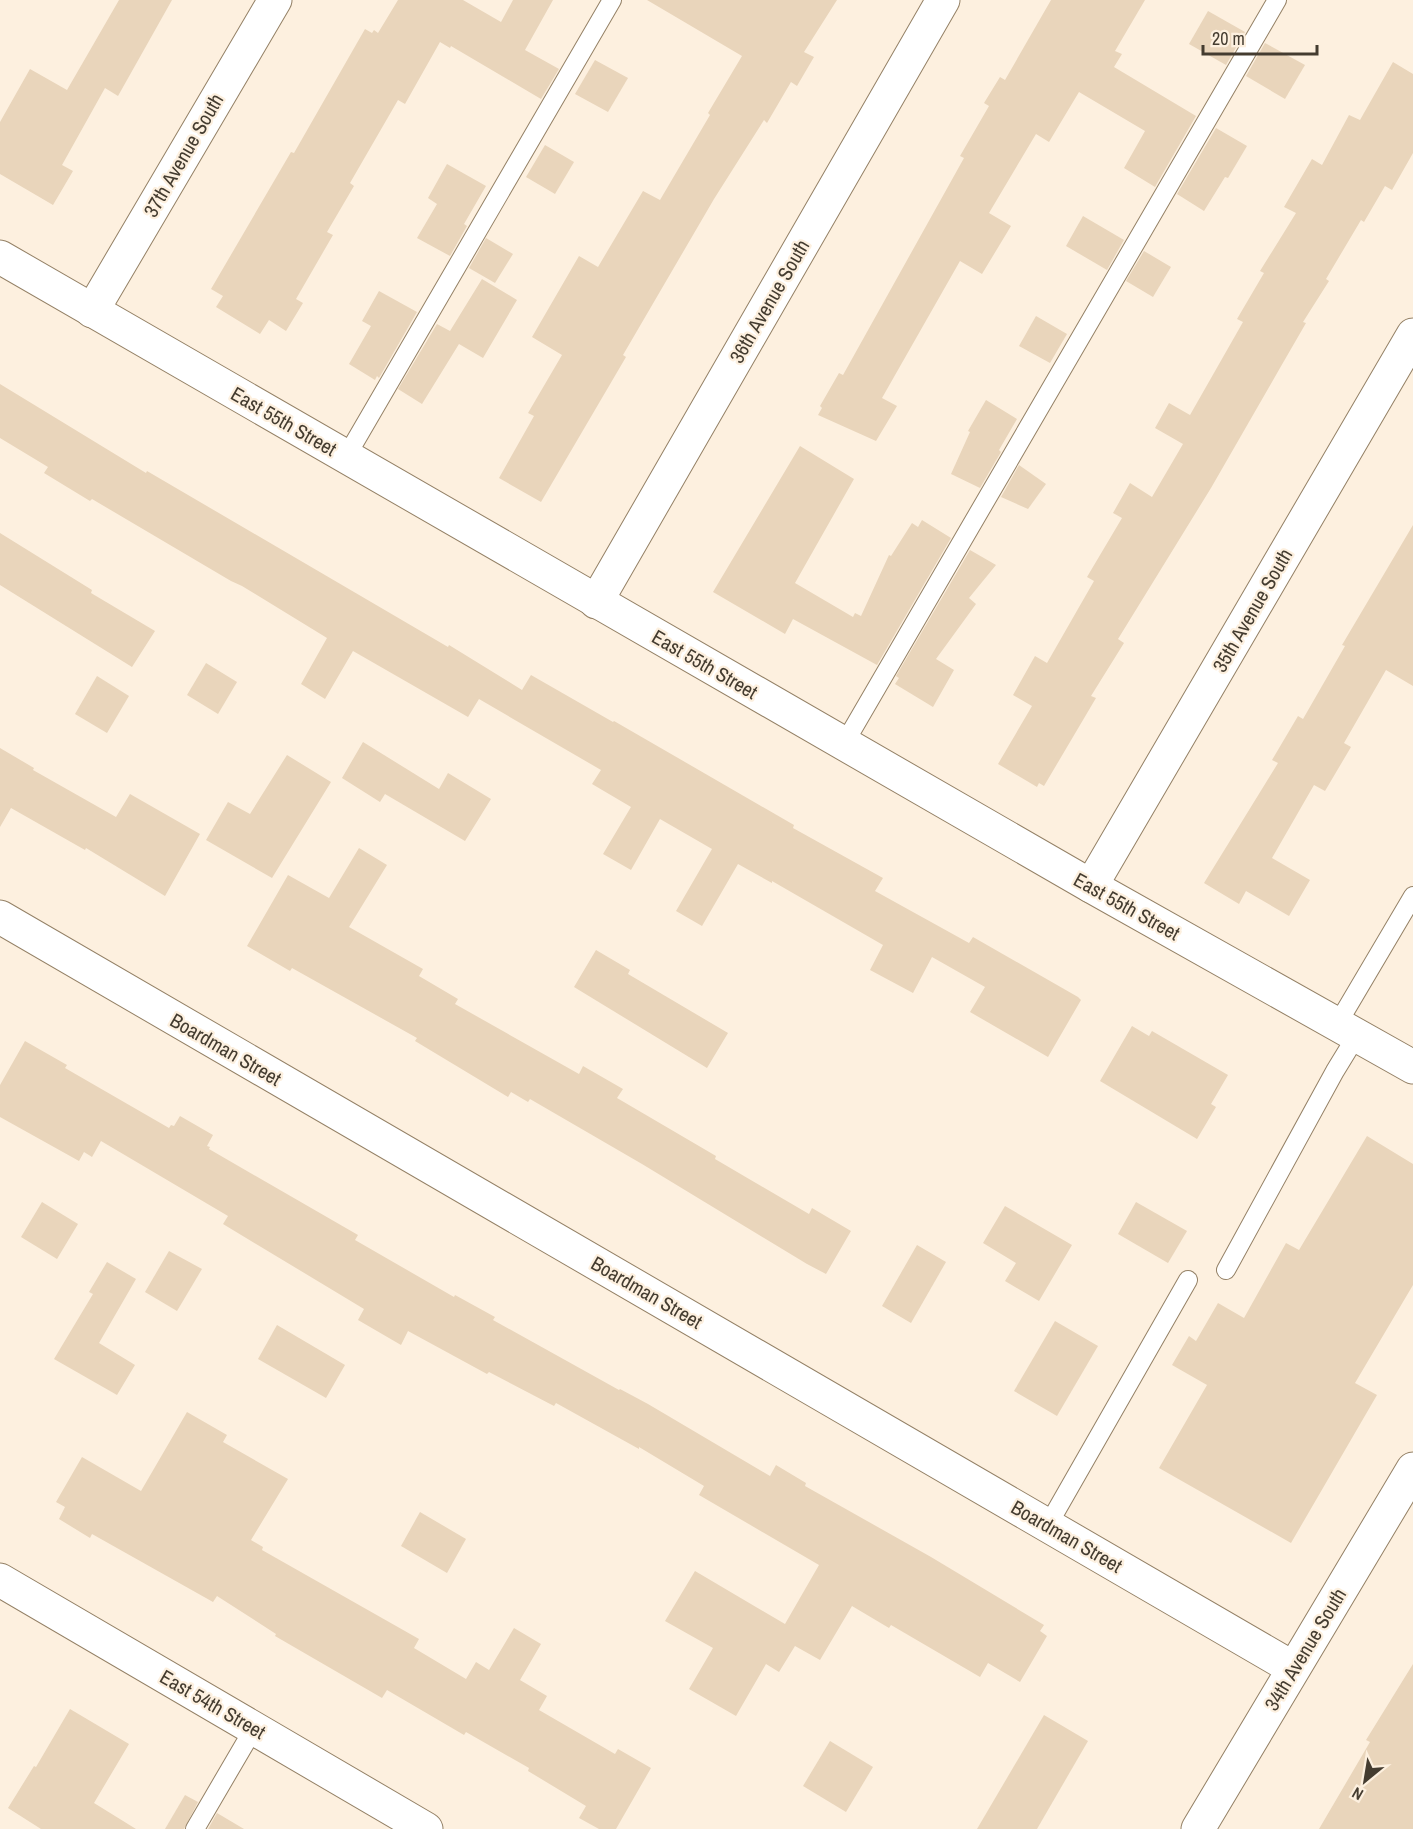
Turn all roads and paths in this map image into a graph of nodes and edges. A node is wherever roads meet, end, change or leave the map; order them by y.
1 (274, 0) edge
2 (612, 0) edge
3 (943, 0) edge
4 (1277, 0) edge
5 (0, 257) edge
6 (92, 311) junction
7 (1413, 335) edge
8 (346, 457) junction
9 (596, 602) junction
10 (844, 744) junction
11 (1091, 886) junction
12 (1413, 896) edge
13 (0, 917) edge
14 (1348, 1029) junction
15 (1413, 1066) edge
16 (1226, 1270) dead end
17 (1188, 1280) dead end
18 (1413, 1469) edge
19 (1048, 1525) junction
20 (2, 1586) edge
21 (1293, 1668) junction
22 (254, 1728) junction
23 (195, 1829) edge
24 (426, 1829) edge
25 (1198, 1829) edge

1 - 6 street, 37th Avenue South
2 - 8 lane
3 - 9 street, 36th Avenue South
4 - 10 lane
5 - 6 street, East 55th Street
6 - 8 street, East 55th Street
7 - 11 street, 35th Avenue South
8 - 9 street, East 55th Street
9 - 10 street, East 55th Street
10 - 11 street, East 55th Street
11 - 14 street, East 55th Street
12 - 14 lane
13 - 19 street, Boardman Street
14 - 15 street, East 55th Street
14 - 16 lane
17 - 19 lane
18 - 21 street, 34th Avenue South
19 - 21 street, Boardman Street
20 - 22 street, East 54th Street
21 - 25 street, 34th Avenue South
22 - 23 lane
22 - 24 street, East 54th Street

